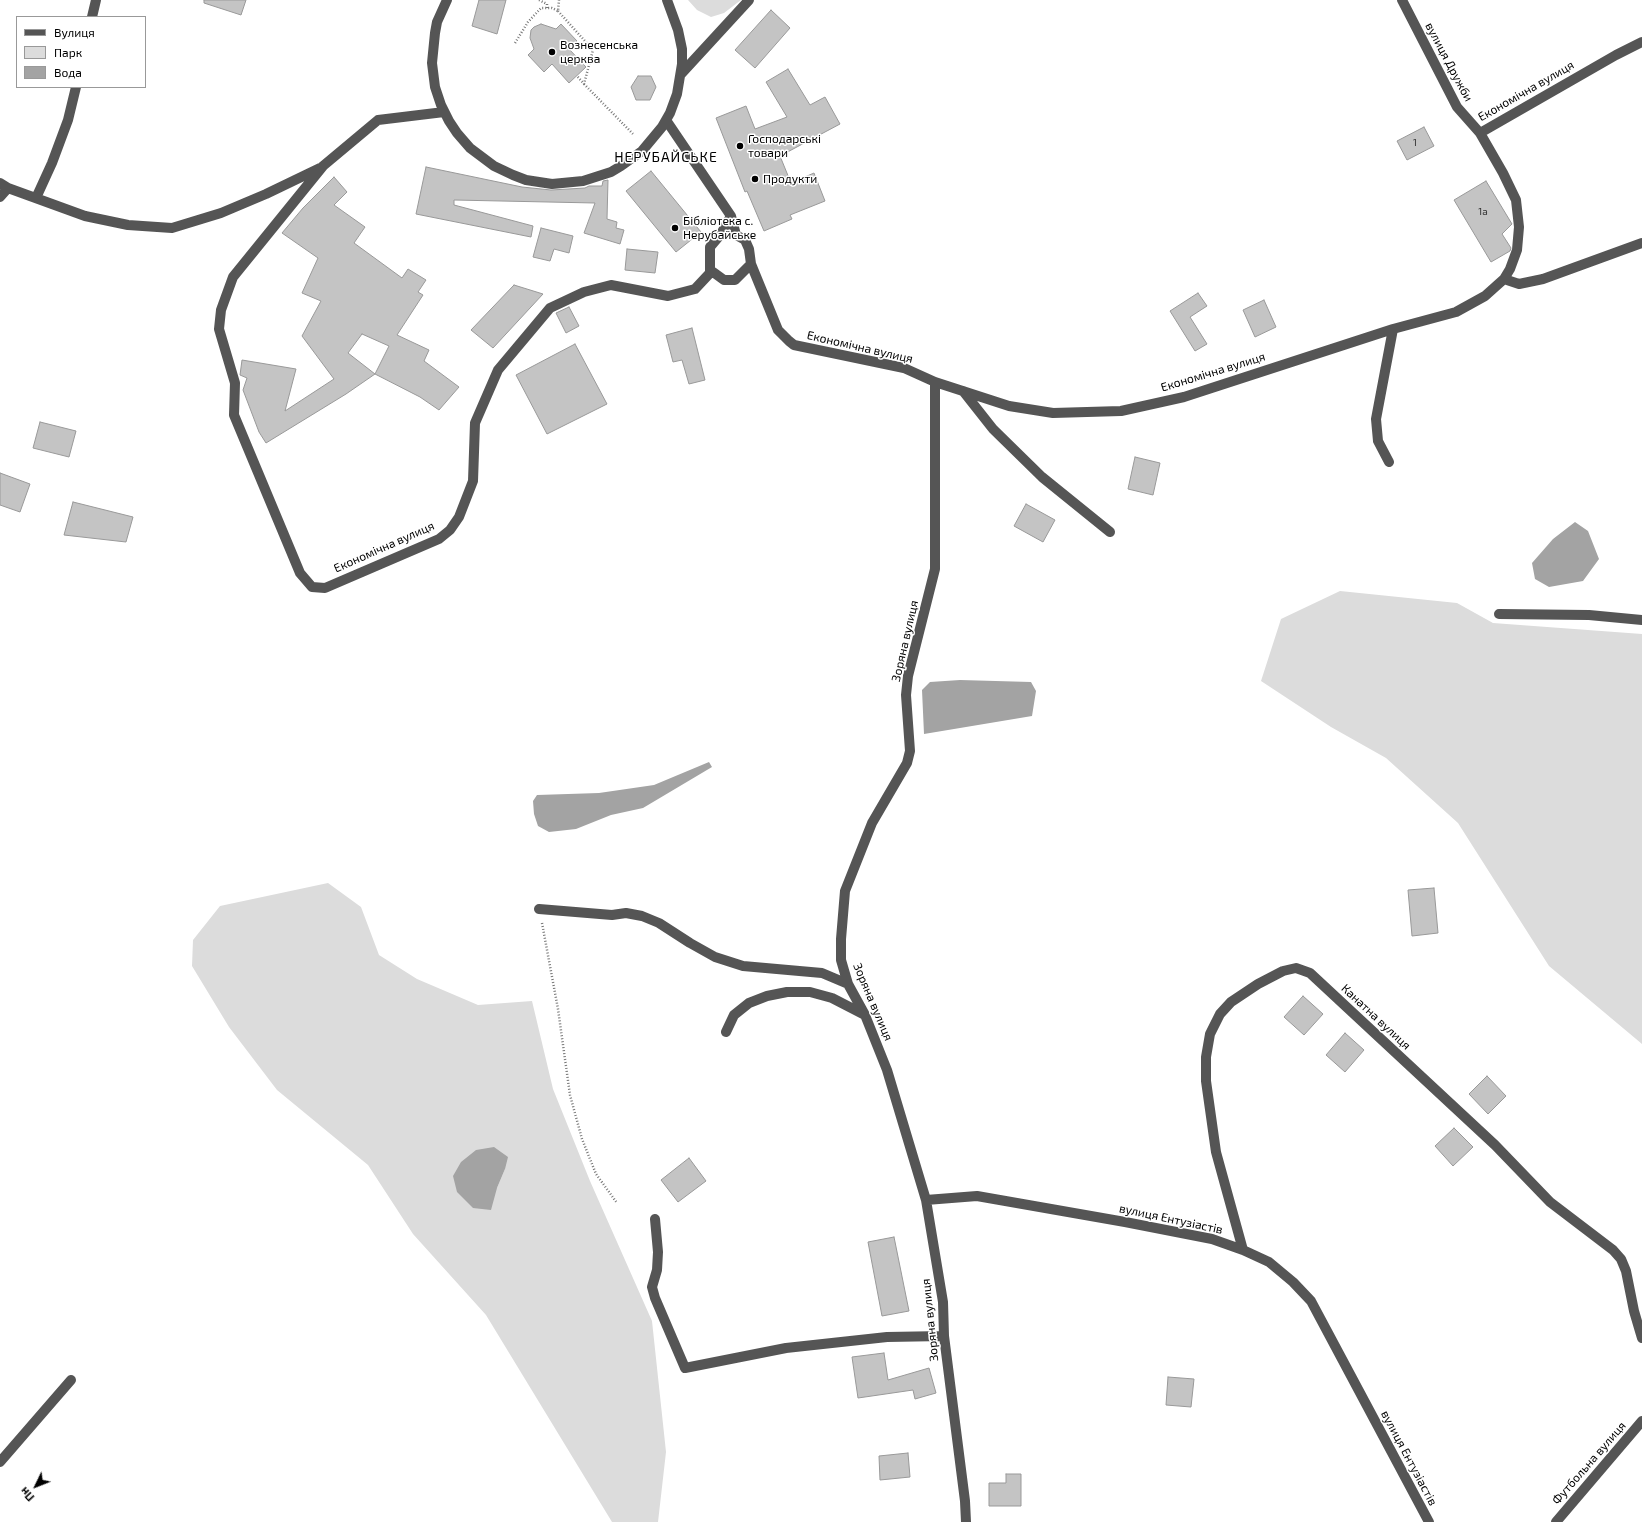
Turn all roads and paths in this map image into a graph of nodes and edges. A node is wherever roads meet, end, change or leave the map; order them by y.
1 (96, 0) edge
2 (447, 0) edge
3 (539, 0) edge
4 (559, 0) edge
5 (667, 0) edge
6 (749, 0) edge
7 (1402, 0) edge
8 (547, 8) junction
9 (558, 11) junction
10 (92, 16) edge
11 (1642, 42) edge
12 (515, 43) dead end
13 (681, 74) junction
14 (576, 76) dead end
15 (584, 84) junction
16 (76, 88) edge
17 (444, 112) junction
18 (666, 120) junction
19 (1480, 133) junction
20 (633, 134) dead end
21 (323, 166) junction
22 (4, 185) edge
23 (0, 197) edge
24 (36, 198) junction
25 (731, 216) junction
26 (721, 234) junction
27 (736, 235) junction
28 (1642, 243) edge
29 (751, 264) junction
30 (710, 273) junction
31 (1504, 279) junction
32 (1393, 329) junction
33 (935, 382) junction
34 (963, 391) junction
35 (1389, 462) dead end
36 (1110, 532) dead end
37 (1499, 614) dead end
38 (1642, 620) edge
39 (539, 909) joint
40 (848, 984) junction
41 (865, 1015) junction
42 (726, 1032) dead end
43 (926, 1200) junction
44 (617, 1203) dead end
45 (655, 1219) dead end
46 (1243, 1250) junction
47 (944, 1336) junction
48 (1642, 1338) edge
49 (71, 1380) dead end
50 (1642, 1421) edge
51 (0, 1462) edge
52 (966, 1522) edge
53 (1429, 1522) edge
54 (1556, 1522) edge

1 - 10 street
2 - 17 street
3 - 8 path
4 - 9 path
5 - 13 street
6 - 13 street
7 - 19 street, вулиця Дружби
8 - 9 path
8 - 12 path
9 - 15 path
11 - 19 street, Економічна вулиця
13 - 18 street
14 - 15 path
15 - 20 path
16 - 24 street
17 - 18 street
17 - 21 street
18 - 25 street, Економічна вулиця
19 - 31 street, Економічна вулиця
21 - 24 street
21 - 30 street, Економічна вулиця
22 - 23 street
22 - 24 street
25 - 26 street
25 - 27 street, Економічна вулиця
26 - 27 street
26 - 30 street
27 - 29 street, Економічна вулиця
28 - 31 street
29 - 30 street
29 - 33 street, Економічна вулиця
31 - 32 street, Економічна вулиця
32 - 34 street, Економічна вулиця
32 - 35 street
33 - 34 street, Економічна вулиця
33 - 40 street, Зоряна вулиця
34 - 36 street
37 - 38 street
39 - 40 street
39 - 44 path
40 - 41 street, Зоряна вулиця
41 - 42 street
41 - 43 street, Зоряна вулиця
43 - 46 street, вулиця Ентузіастів
43 - 47 street, Зоряна вулиця
45 - 47 street
46 - 48 street, Канатна вулиця
46 - 53 street, вулиця Ентузіастів
47 - 52 street, Зоряна вулиця
49 - 51 street
50 - 54 street, Футбольна вулиця

